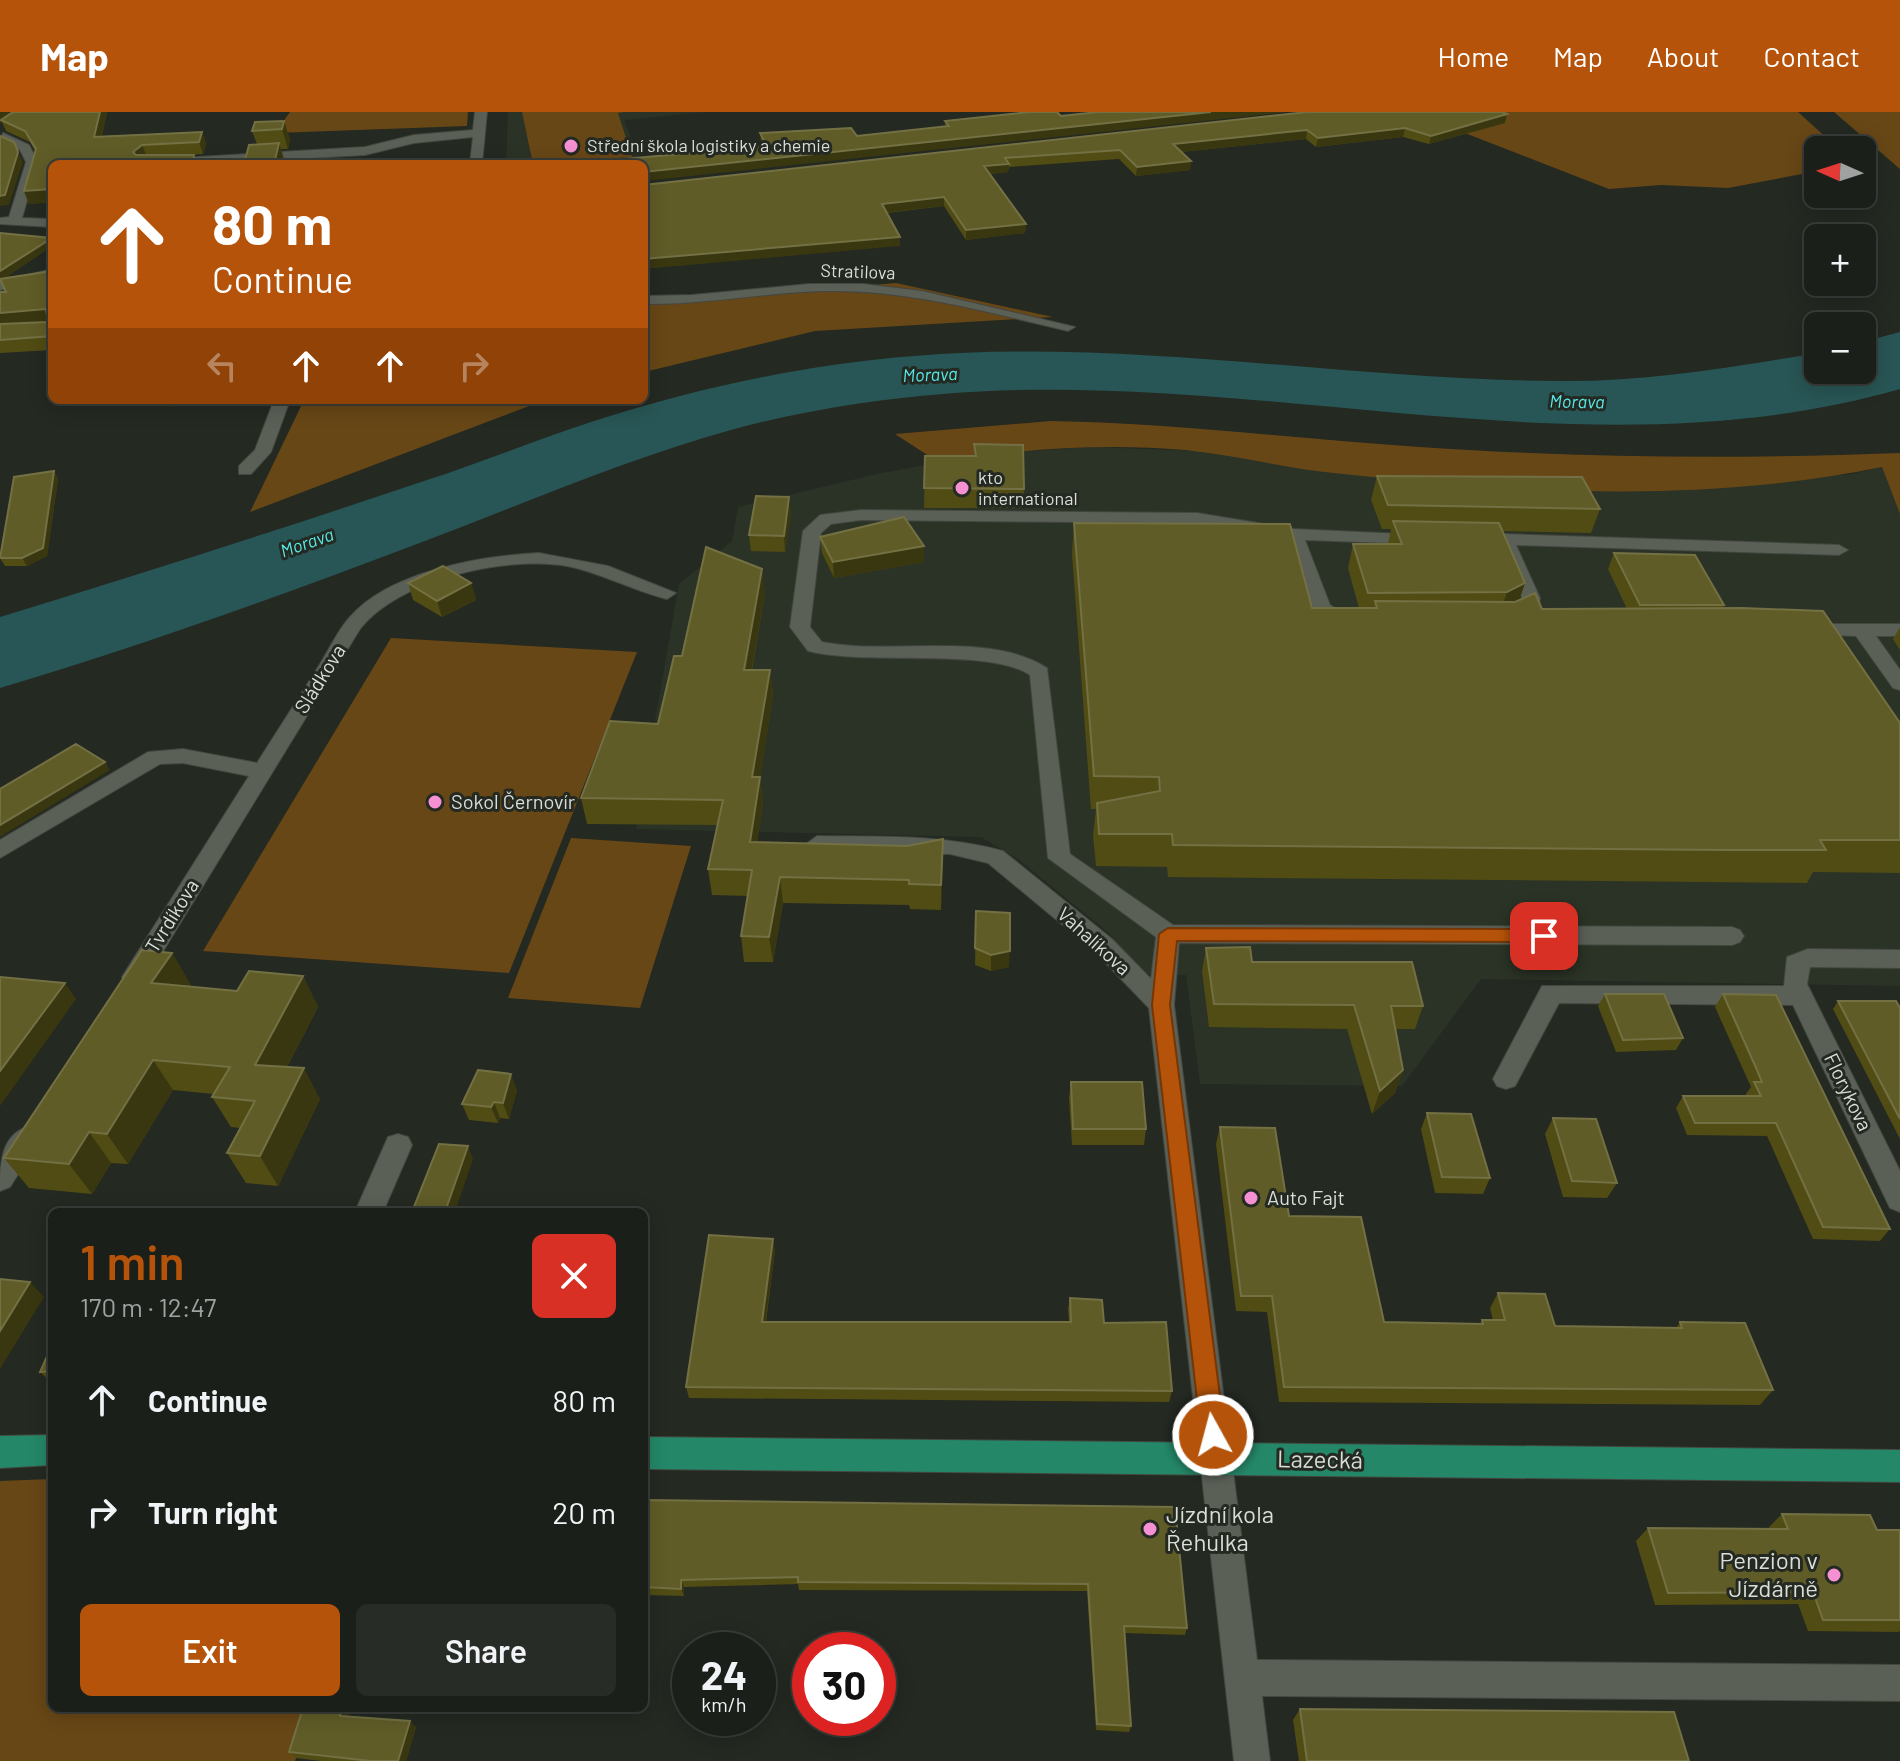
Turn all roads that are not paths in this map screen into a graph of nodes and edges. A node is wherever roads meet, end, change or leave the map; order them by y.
1 (481, 112) edge
2 (3, 122) edge
3 (480, 133) junction
4 (1, 138) edge
5 (214, 160) edge
6 (477, 160) edge
7 (7, 221) edge
8 (48, 223) edge
9 (48, 274) edge
10 (0, 286) edge
11 (648, 300) edge
12 (1068, 327) dead end
13 (281, 404) edge
14 (245, 470) dead end
15 (1294, 534) junction
16 (1445, 539) edge
17 (1474, 539) edge
18 (1504, 539) junction
19 (1839, 550) dead end
20 (667, 593) dead end
21 (1504, 625) edge
22 (1373, 626) edge
23 (1862, 630) junction
24 (1900, 630) edge
25 (1787, 631) edge
26 (1900, 684) edge
27 (262, 771) junction
28 (817, 844) edge
29 (0, 850) edge
30 (1168, 934) junction
31 (1732, 936) dead end
32 (1900, 959) edge
33 (1798, 990) junction
34 (123, 994) edge
35 (1161, 1005) junction
36 (1506, 1079) dead end
37 (44, 1113) edge
38 (398, 1145) dead end
39 (0, 1179) edge
40 (1900, 1200) edge
41 (371, 1208) edge
42 (48, 1450) edge
43 (0, 1452) edge
44 (648, 1453) edge
45 (1215, 1459) junction
46 (1900, 1466) edge
47 (1242, 1678) junction
48 (1900, 1683) edge
49 (1252, 1761) edge

1 - 3 street
2 - 4 street
3 - 5 street
3 - 6 street
4 - 7 street
7 - 8 street
9 - 10 street
11 - 12 street, Stratilova
13 - 14 street
15 - 16 street
15 - 22 street
15 - 30 street
17 - 18 street
18 - 19 street
18 - 21 street
20 - 27 street, Sládkova
23 - 24 street
23 - 25 street
23 - 26 street
27 - 29 street
27 - 34 street, Tvrdíkova
28 - 35 street, Vahalíkova
30 - 31 street
30 - 35 street
32 - 33 street
33 - 36 street
33 - 40 street, Florykova
35 - 45 street
37 - 39 street
38 - 41 street
42 - 43 main road
44 - 45 main road, Lazecká
45 - 46 main road, Lazecká
45 - 47 street
47 - 48 street
47 - 49 street

